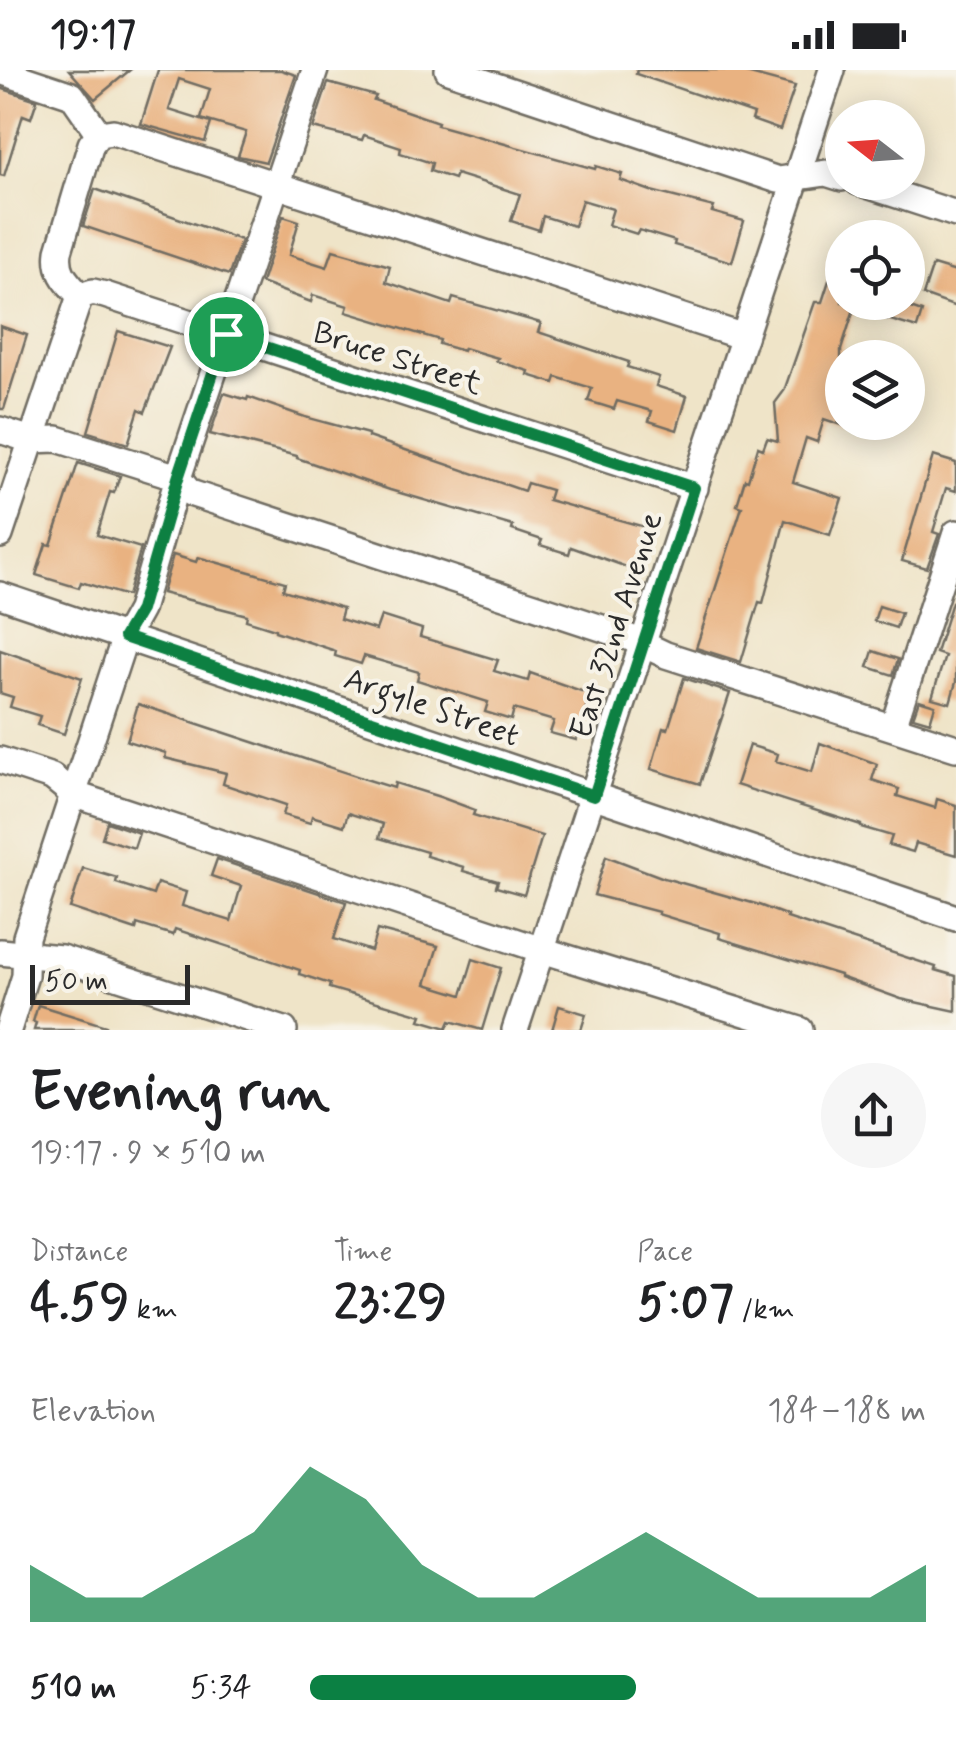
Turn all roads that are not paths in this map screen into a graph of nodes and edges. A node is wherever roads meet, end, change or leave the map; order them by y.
1 (315, 70) edge
2 (448, 70) edge
3 (832, 70) edge
4 (0, 71) edge
5 (98, 134) junction
6 (825, 172) edge
7 (798, 177) junction
8 (276, 184) junction
9 (913, 200) edge
10 (956, 214) edge
11 (80, 296) junction
12 (226, 334) junction
13 (744, 337) junction
14 (0, 430) edge
15 (31, 440) junction
16 (178, 478) junction
17 (694, 488) junction
18 (956, 533) edge
19 (0, 535) edge
20 (0, 595) edge
21 (124, 637) junction
22 (643, 644) junction
23 (894, 727) junction
24 (956, 748) edge
25 (0, 760) edge
26 (73, 794) junction
27 (594, 796) junction
28 (956, 918) edge
29 (542, 950) junction
30 (12, 952) edge
31 (8, 1030) edge
32 (284, 1030) edge
33 (516, 1030) edge
34 (800, 1030) edge

1 - 8 street
2 - 7 street
3 - 7 street, East 32nd Avenue
4 - 5 street
5 - 8 street
5 - 11 street
6 - 7 street
7 - 13 street, East 32nd Avenue
8 - 12 street
8 - 13 street
9 - 10 street
11 - 12 street, Bruce Street
11 - 15 street
12 - 16 street
12 - 17 street, Bruce Street
13 - 17 street, East 32nd Avenue
14 - 15 street
15 - 16 street
15 - 19 street
16 - 21 street
16 - 22 street
17 - 22 street, East 32nd Avenue
18 - 23 street
20 - 21 street, Argyle Street
21 - 26 street
21 - 27 street, Argyle Street
22 - 23 street
22 - 27 street, East 32nd Avenue
23 - 24 street
25 - 26 street
26 - 29 street
26 - 30 street
27 - 28 street, Argyle Street
27 - 29 street, East 32nd Avenue
29 - 33 street, East 32nd Avenue
29 - 34 street
30 - 31 street
30 - 32 street

